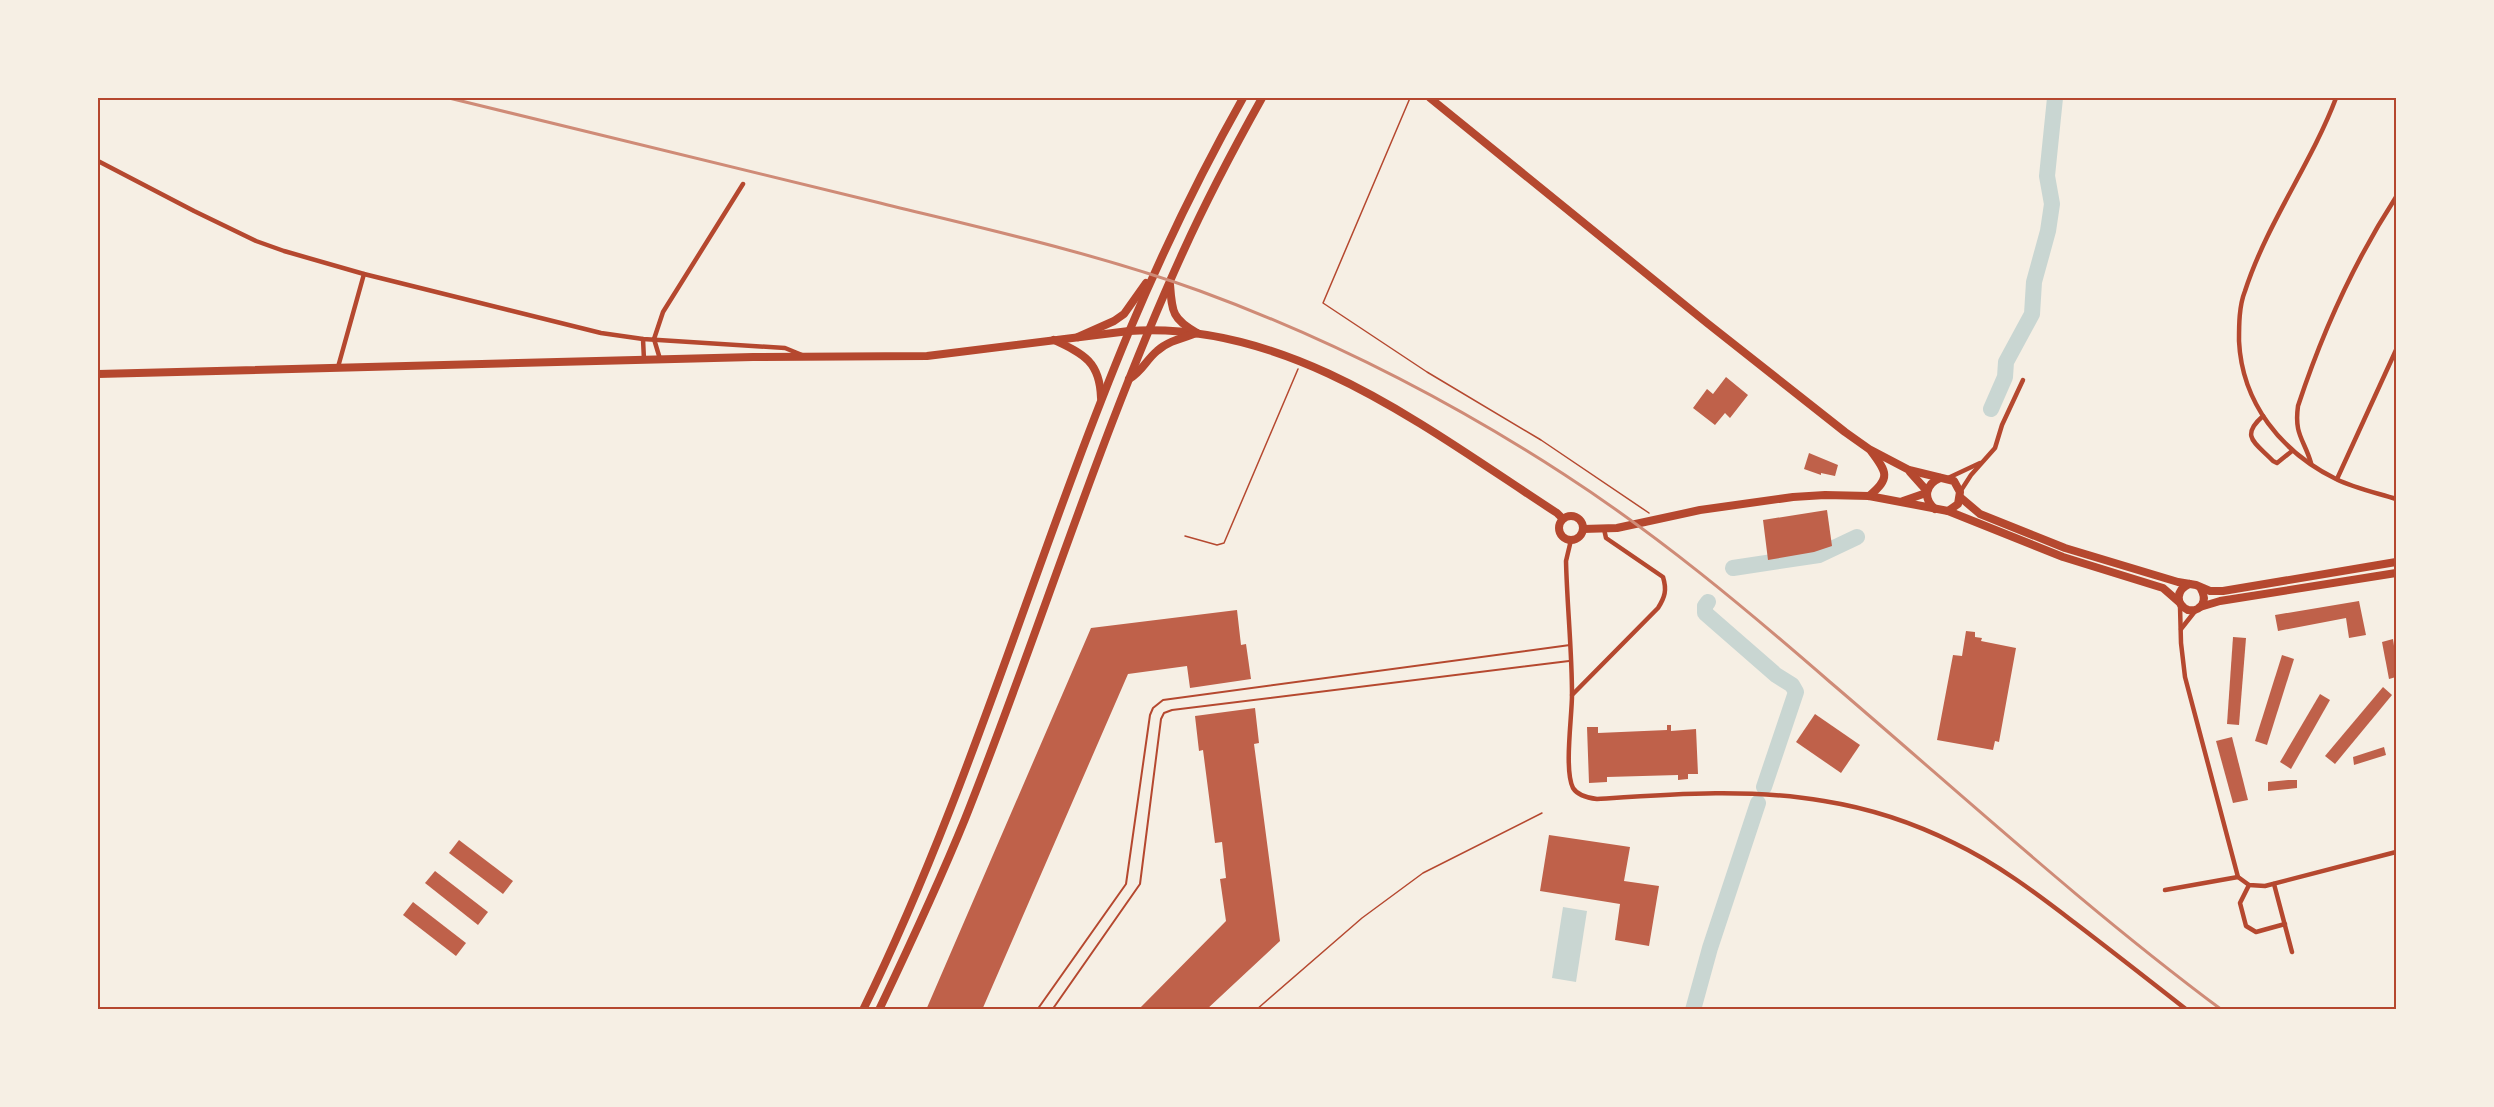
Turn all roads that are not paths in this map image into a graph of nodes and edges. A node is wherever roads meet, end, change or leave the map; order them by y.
1 (1243, 98) edge
2 (1263, 98) edge
3 (1430, 98) edge
4 (2336, 98) edge
5 (98, 161) edge
6 (743, 184) dead end
7 (2397, 197) edge
8 (364, 274) junction
9 (1170, 282) junction
10 (1137, 302) junction
11 (1150, 330) junction
12 (1129, 331) junction
13 (1197, 333) junction
14 (1078, 337) junction
15 (643, 339) junction
16 (654, 339) junction
17 (1054, 340) junction
18 (2397, 350) edge
19 (804, 355) junction
20 (660, 359) junction
21 (644, 360) junction
22 (338, 367) junction
23 (98, 374) edge
24 (1129, 379) junction
25 (2023, 380) dead end
26 (1101, 403) junction
27 (2263, 417) junction
28 (1869, 449) junction
29 (2292, 451) junction
30 (1985, 460) junction
31 (2311, 464) junction
32 (1909, 470) junction
33 (1944, 478) junction
34 (2337, 479) junction
35 (1927, 492) junction
36 (1960, 494) junction
37 (1869, 496) junction
38 (2397, 499) edge
39 (1900, 502) junction
40 (1936, 510) junction
41 (1948, 511) junction
42 (1563, 519) junction
43 (1583, 529) junction
44 (1604, 529) junction
45 (1572, 540) junction
46 (2397, 562) edge
47 (2397, 573) edge
48 (2189, 584) junction
49 (2201, 589) junction
50 (2179, 603) junction
51 (2198, 609) junction
52 (2181, 629) junction
53 (1570, 645) junction
54 (1571, 661) junction
55 (1572, 695) junction
56 (2397, 852) edge
57 (2238, 877) junction
58 (2274, 884) junction
59 (2249, 885) junction
60 (2164, 890) dead end
61 (2285, 924) junction
62 (2292, 952) dead end
63 (863, 1010) edge
64 (879, 1010) edge
65 (1037, 1010) edge
66 (1052, 1010) edge
67 (2187, 1010) edge

1 - 10 main road
2 - 9 main road
3 - 28 main road
4 - 27 street
5 - 8 street
6 - 16 street
7 - 31 street
8 - 15 street
8 - 22 street
9 - 11 main road
9 - 13 main road
10 - 12 main road
10 - 14 main road
11 - 12 main road
11 - 13 main road
11 - 24 main road
12 - 14 main road
12 - 26 main road
13 - 24 main road
13 - 42 main road
14 - 17 main road
15 - 16 street
15 - 21 street
16 - 19 street
16 - 20 street
17 - 19 main road
17 - 26 main road
18 - 34 street
19 - 20 main road
20 - 21 main road
21 - 22 main road
22 - 23 main road
24 - 64 main road
25 - 30 street
26 - 63 main road
27 - 29 street
27 - 29 street
28 - 32 main road
28 - 37 main road
29 - 31 street
30 - 33 street
30 - 36 street
31 - 34 street
32 - 33 main road
32 - 35 main road
33 - 35 main road
33 - 36 main road
34 - 38 street
35 - 39 main road
35 - 40 main road
36 - 41 main road
36 - 48 main road
37 - 39 main road
37 - 44 main road
39 - 40 main road
40 - 41 main road
41 - 50 main road
42 - 43 main road
42 - 45 main road
43 - 44 main road
43 - 45 main road
44 - 55 street
45 - 53 street
46 - 49 main road
47 - 51 main road
48 - 49 main road
48 - 50 main road
49 - 51 main road
50 - 51 main road
50 - 52 street
51 - 52 street
52 - 57 street
53 - 54 street
53 - 65 lane
54 - 55 street
54 - 66 lane
55 - 67 street
56 - 58 street
57 - 59 street
57 - 60 street
58 - 59 street
58 - 61 street
59 - 61 street
61 - 62 street

